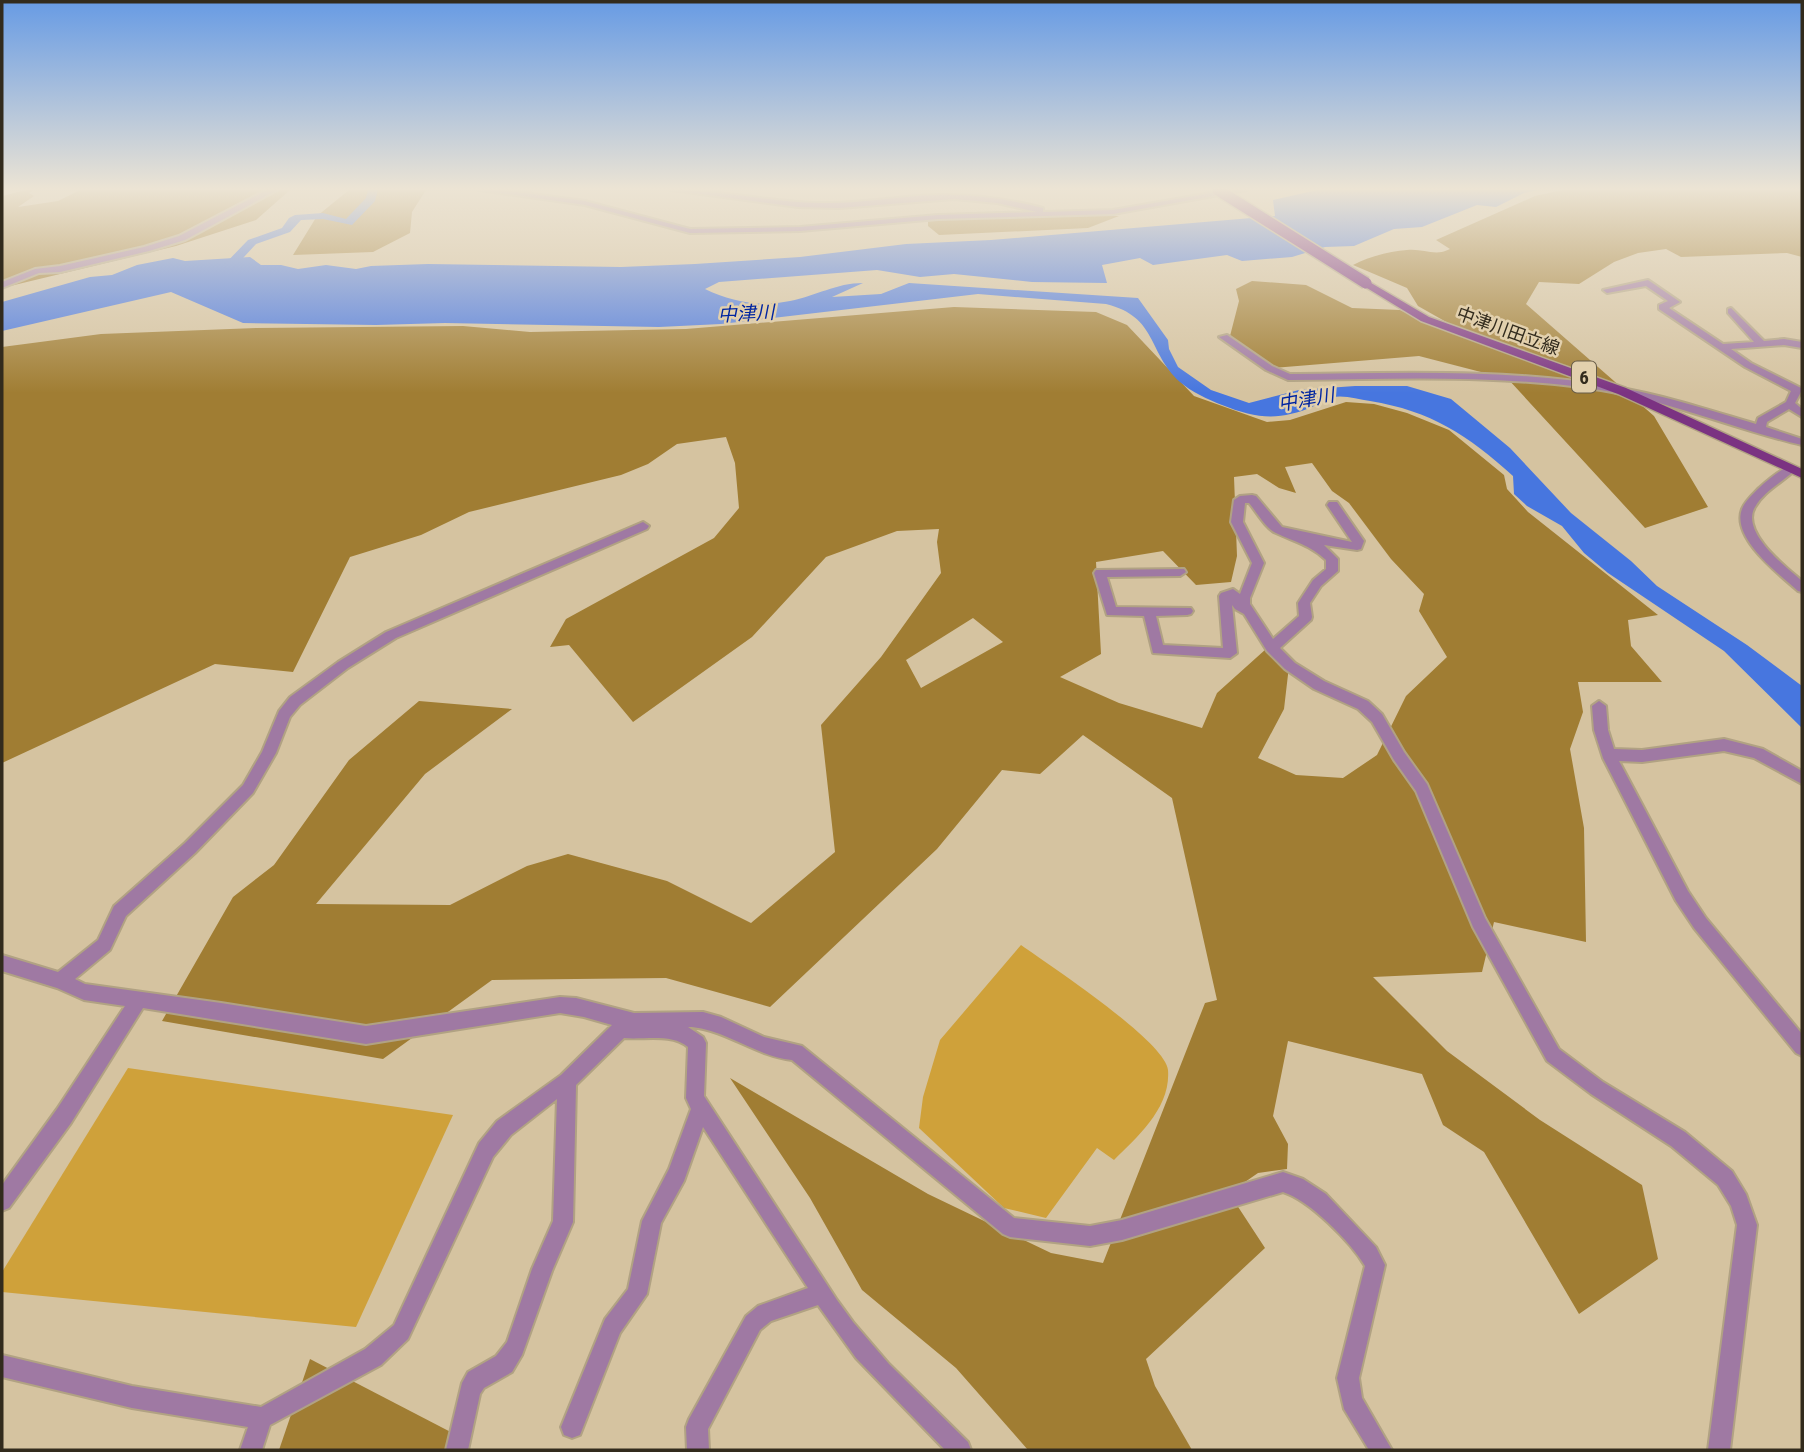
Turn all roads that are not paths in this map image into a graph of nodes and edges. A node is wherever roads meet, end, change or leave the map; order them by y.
1 (108, 258) edge
2 (1326, 258) edge
3 (2, 285) edge
4 (1607, 290) dead end
5 (1731, 311) dead end
6 (1224, 337) dead end
7 (1761, 343) junction
8 (1802, 345) edge
9 (1723, 347) junction
10 (1622, 391) junction
11 (1790, 404) junction
12 (1802, 414) edge
13 (1760, 429) junction
14 (1802, 442) edge
15 (1796, 471) edge
16 (1333, 505) dead end
17 (643, 526) dead end
18 (1286, 531) junction
19 (1180, 572) dead end
20 (1802, 588) edge
21 (1187, 611) dead end
22 (1149, 612) junction
23 (1250, 613) junction
24 (1272, 649) junction
25 (1600, 706) dead end
26 (1609, 755) junction
27 (1802, 778) edge
28 (2, 963) edge
29 (60, 981) junction
30 (139, 1000) junction
31 (623, 1025) junction
32 (1802, 1047) edge
33 (567, 1081) junction
34 (701, 1107) junction
35 (2, 1201) edge
36 (821, 1293) junction
37 (2, 1366) edge
38 (262, 1418) junction
39 (572, 1427) dead end
40 (251, 1450) edge
41 (457, 1450) edge
42 (698, 1450) edge
43 (960, 1450) edge
44 (1381, 1450) edge
45 (1719, 1450) edge

1 - 3 street
2 - 10 main road, 中津川田立線 / 6, bridge
4 - 9 street
5 - 7 street
6 - 10 street
7 - 8 street
7 - 9 street
9 - 11 street
10 - 13 street
10 - 15 main road, 中津川田立線 / 6
11 - 12 street
11 - 13 street
13 - 14 street
15 - 20 street
16 - 18 street
17 - 29 street
18 - 23 street
18 - 24 street
19 - 22 street
21 - 22 street
22 - 23 street
23 - 24 street
24 - 45 street
25 - 26 street
26 - 27 street
26 - 32 street
28 - 29 street
29 - 30 street
30 - 31 street
30 - 35 street
31 - 33 street
31 - 34 street
31 - 44 street
33 - 38 street
33 - 41 street
34 - 36 street
34 - 39 street
36 - 42 street
36 - 43 street
37 - 38 street
38 - 40 street

